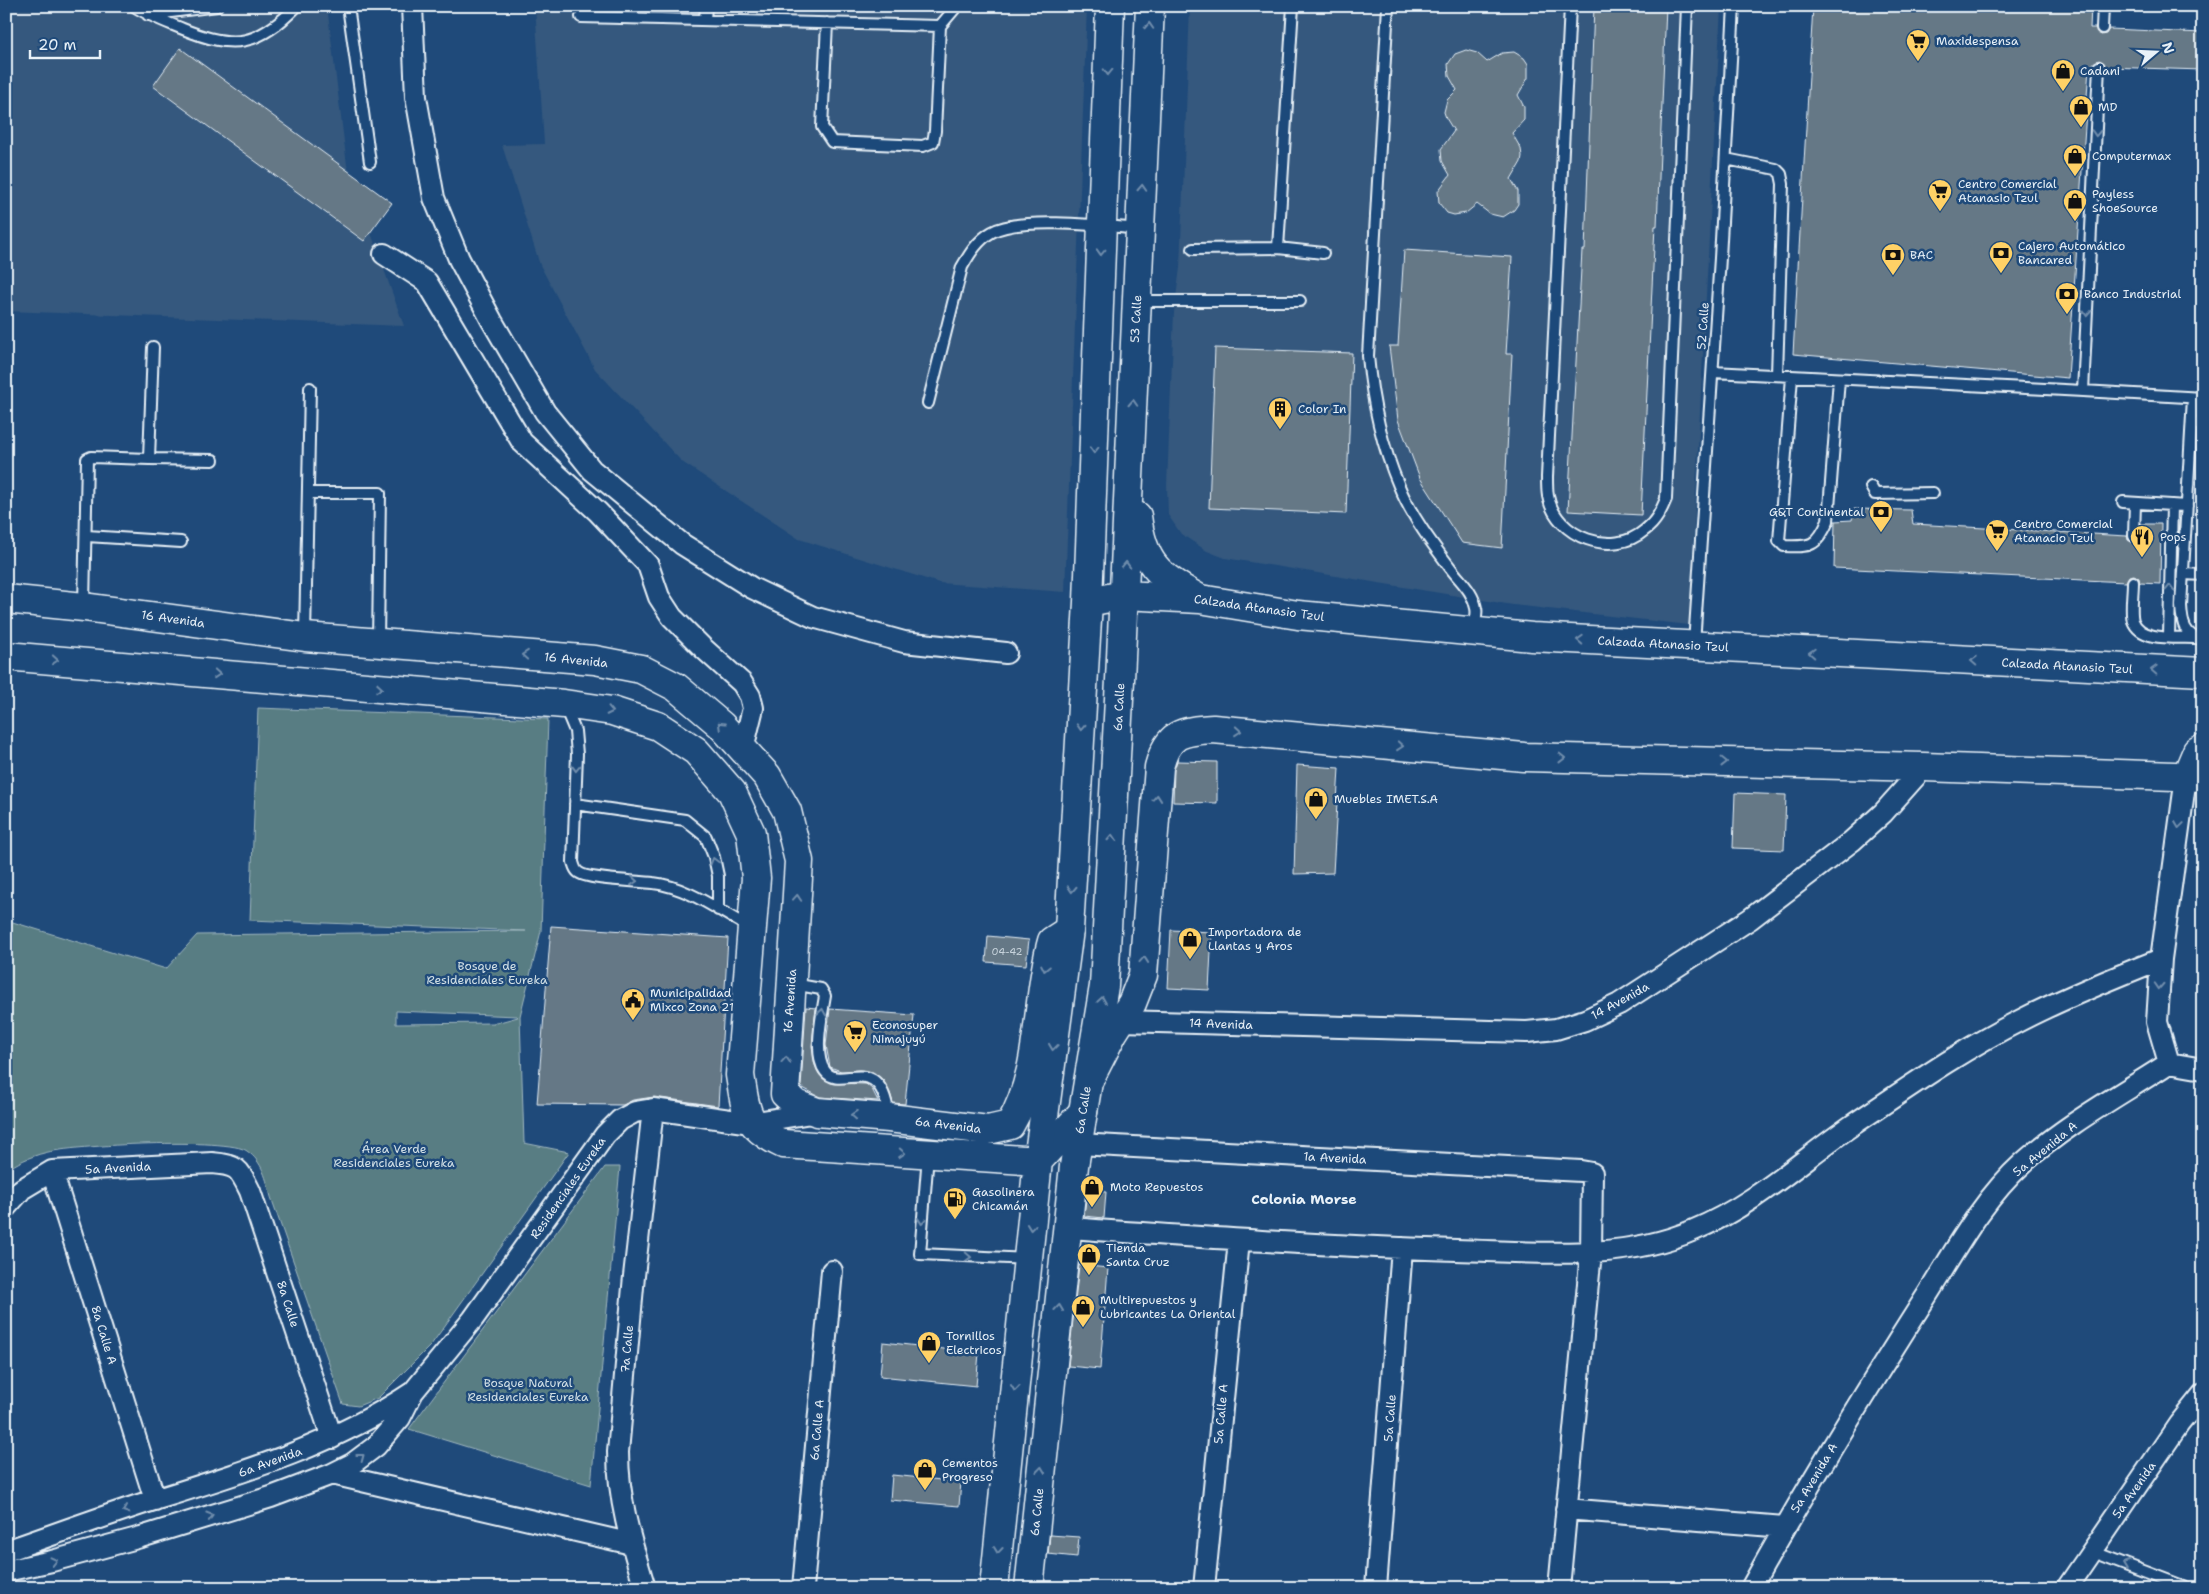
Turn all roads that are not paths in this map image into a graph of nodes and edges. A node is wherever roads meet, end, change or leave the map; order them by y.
1 (134, 6) edge
2 (217, 6) edge
3 (297, 6) edge
4 (348, 6) edge
5 (412, 6) edge
6 (706, 6) edge
7 (956, 6) edge
8 (1110, 6) edge
9 (1150, 6) edge
10 (1293, 6) edge
11 (1388, 6) edge
12 (1570, 6) edge
13 (1687, 6) edge
14 (1734, 6) edge
15 (2103, 6) edge
16 (147, 15) junction
17 (581, 17) dead end
18 (706, 20) junction
19 (827, 23) junction
20 (940, 26) junction
21 (2102, 28) dead end
22 (2099, 67) dead end
23 (1726, 159) junction
24 (370, 162) dead end
25 (1102, 225) junction
26 (1140, 229) junction
27 (1278, 248) junction
28 (1193, 249) dead end
29 (1323, 253) dead end
30 (384, 254) dead end
31 (1137, 301) junction
32 (1300, 301) dead end
33 (153, 347) dead end
34 (1713, 372) junction
35 (1776, 375) junction
36 (1792, 377) junction
37 (1839, 379) junction
38 (310, 388) dead end
39 (2083, 391) junction
40 (2198, 398) edge
41 (928, 403) dead end
42 (2192, 424) junction
43 (2203, 424) edge
44 (149, 459) junction
45 (213, 460) dead end
46 (1130, 460) junction
47 (1871, 487) dead end
48 (308, 493) junction
49 (1933, 493) dead end
50 (2123, 502) dead end
51 (2135, 503) junction
52 (2172, 505) junction
53 (2187, 506) junction
54 (87, 536) junction
55 (2134, 536) dead end
56 (181, 542) dead end
57 (2184, 574) junction
58 (2203, 574) edge
59 (2133, 582) dead end
60 (1124, 595) junction
61 (6, 599) edge
62 (1200, 599) junction
63 (1088, 602) junction
64 (84, 607) junction
65 (1123, 631) joint
66 (1473, 632) junction
67 (2169, 636) junction
68 (305, 637) junction
69 (2199, 639) edge
70 (378, 643) junction
71 (1694, 646) junction
72 (1006, 653) dead end
73 (6, 656) edge
74 (2203, 672) edge
75 (564, 704) junction
76 (2203, 748) edge
77 (743, 749) junction
78 (1924, 767) junction
79 (2194, 777) edge
80 (575, 804) junction
81 (718, 910) junction
82 (752, 929) junction
83 (1069, 930) junction
84 (2161, 959) junction
85 (791, 984) junction
86 (1121, 1021) junction
87 (2169, 1063) junction
88 (2203, 1069) edge
89 (1088, 1082) junction
90 (806, 1108) junction
91 (653, 1109) junction
92 (1083, 1112) junction
93 (889, 1118) junction
94 (751, 1123) junction
95 (1078, 1144) junction
96 (928, 1155) junction
97 (1038, 1161) junction
98 (52, 1171) junction
99 (240, 1171) joint
100 (6, 1207) edge
101 (1068, 1228) junction
102 (1239, 1240) junction
103 (1402, 1248) junction
104 (1591, 1252) junction
105 (1028, 1260) junction
106 (832, 1271) dead end
107 (413, 1392) junction
108 (2203, 1394) edge
109 (332, 1438) junction
110 (332, 1474) junction
111 (155, 1500) junction
112 (1566, 1509) junction
113 (1784, 1527) junction
114 (632, 1544) junction
115 (6, 1551) edge
116 (2092, 1551) junction
117 (6, 1571) edge
118 (645, 1588) edge
119 (803, 1588) edge
120 (994, 1588) edge
121 (1028, 1588) edge
122 (1204, 1588) edge
123 (1376, 1588) edge
124 (1559, 1588) edge
125 (1751, 1588) edge
126 (2067, 1588) edge
127 (2188, 1588) edge

1 - 16 lane
2 - 16 lane
3 - 16 lane
4 - 24 lane
5 - 72 street
6 - 18 lane
7 - 20 lane
8 -> 25 main road
26 -> 9 main road, 53 Calle
10 - 27 lane
11 - 66 lane
12 - 13 lane
14 - 23 lane, 52 Calle
15 - 21 lane
17 - 18 lane
18 - 19 lane
19 - 20 lane
19 - 20 lane
22 -> 39 lane
23 - 34 lane, 52 Calle
23 - 35 lane
25 - 26 lane
25 - 41 lane
25 -> 63 main road
26 - 31 main road, 53 Calle
27 - 28 lane
27 - 29 lane
30 - 77 street
31 - 32 lane
46 -> 31 main road, 53 Calle
33 - 44 lane
34 - 35 lane
34 - 71 lane, 52 Calle
35 - 36 lane
36 - 37 lane
36 - 37 lane
37 - 39 lane
38 - 48 lane
39 - 40 lane
40 - 42 lane
42 - 43 lane
42 - 53 lane
44 - 45 lane
44 - 54 lane
60 -> 46 main road, 53 Calle
46 - 62 main road
47 - 49 lane
48 - 68 lane
48 - 70 lane
50 - 51 lane
51 - 52 lane
51 - 55 lane
52 - 53 lane
67 -> 52 lane
53 - 57 lane
54 - 56 lane
54 - 64 lane
57 - 58 lane
57 - 69 lane
59 - 67 lane
60 - 62 main road, Calzada Atanasio Tzul
60 - 63 main road, Calzada Atanasio Tzul
60 - 65 main road, 53 Calle
61 - 64 main road, 16 Avenida
62 - 66 main road, Calzada Atanasio Tzul
63 -> 83 main road
64 - 68 main road, 16 Avenida
89 -> 65 main road, 6a Calle
71 -> 66 main road, Calzada Atanasio Tzul
67 - 69 lane
68 - 70 main road, 16 Avenida
77 -> 70 main road, 16 Avenida
74 -> 71 main road, Calzada Atanasio Tzul
73 -> 75 main road
75 -> 80 lane
75 -> 82 main road
76 - 79 main road
85 -> 77 main road, 16 Avenida
78 - 79 main road
78 - 86 street, 14 Avenida
86 -> 78 main road
79 -> 84 street
81 -> 80 lane
80 -> 81 lane
81 - 82 lane
82 - 94 main road
83 -> 93 main road, 6a Avenida
83 -> 97 main road
84 -> 87 street
84 - 104 street
90 -> 85 main road, 16 Avenida
93 -> 85 lane
86 - 89 main road
87 - 88 street
87 - 113 street, 5a Avenida A
89 - 92 main road, 6a Calle
93 -> 90 main road, 6a Avenida
90 - 94 street, Residenciales Eureka
91 - 94 street, Residenciales Eureka
91 - 107 street, Residenciales Eureka
91 - 114 street, 7a Calle
92 - 95 main road, 6a Calle
92 - 97 main road
94 -> 96 main road
95 - 101 main road, 6a Calle
95 - 104 street, 1a Avenida
96 - 97 main road
96 -> 105 lane
97 -> 105 main road
98 - 99 street, 5a Avenida
98 - 100 street, 5a Avenida
98 - 111 street, 8a Calle A
99 - 109 street, 8a Calle
101 - 102 street
121 -> 101 main road, 6a Calle
102 - 103 street
102 - 122 street, 5a Calle A
103 - 104 street
103 - 123 street, 5a Calle
104 - 112 street
105 -> 120 main road
106 - 119 street, 6a Calle A
107 - 109 street, 6a Avenida
110 -> 107 street
108 - 116 street, 5a Avenida
109 - 111 street, 6a Avenida
110 - 114 street
117 -> 110 street
111 -> 115 street, 6a Avenida
112 - 113 street
112 - 124 street
113 - 125 street, 5a Avenida A
114 - 118 street, 7a Calle
116 - 126 street, 5a Avenida
127 -> 116 lane

